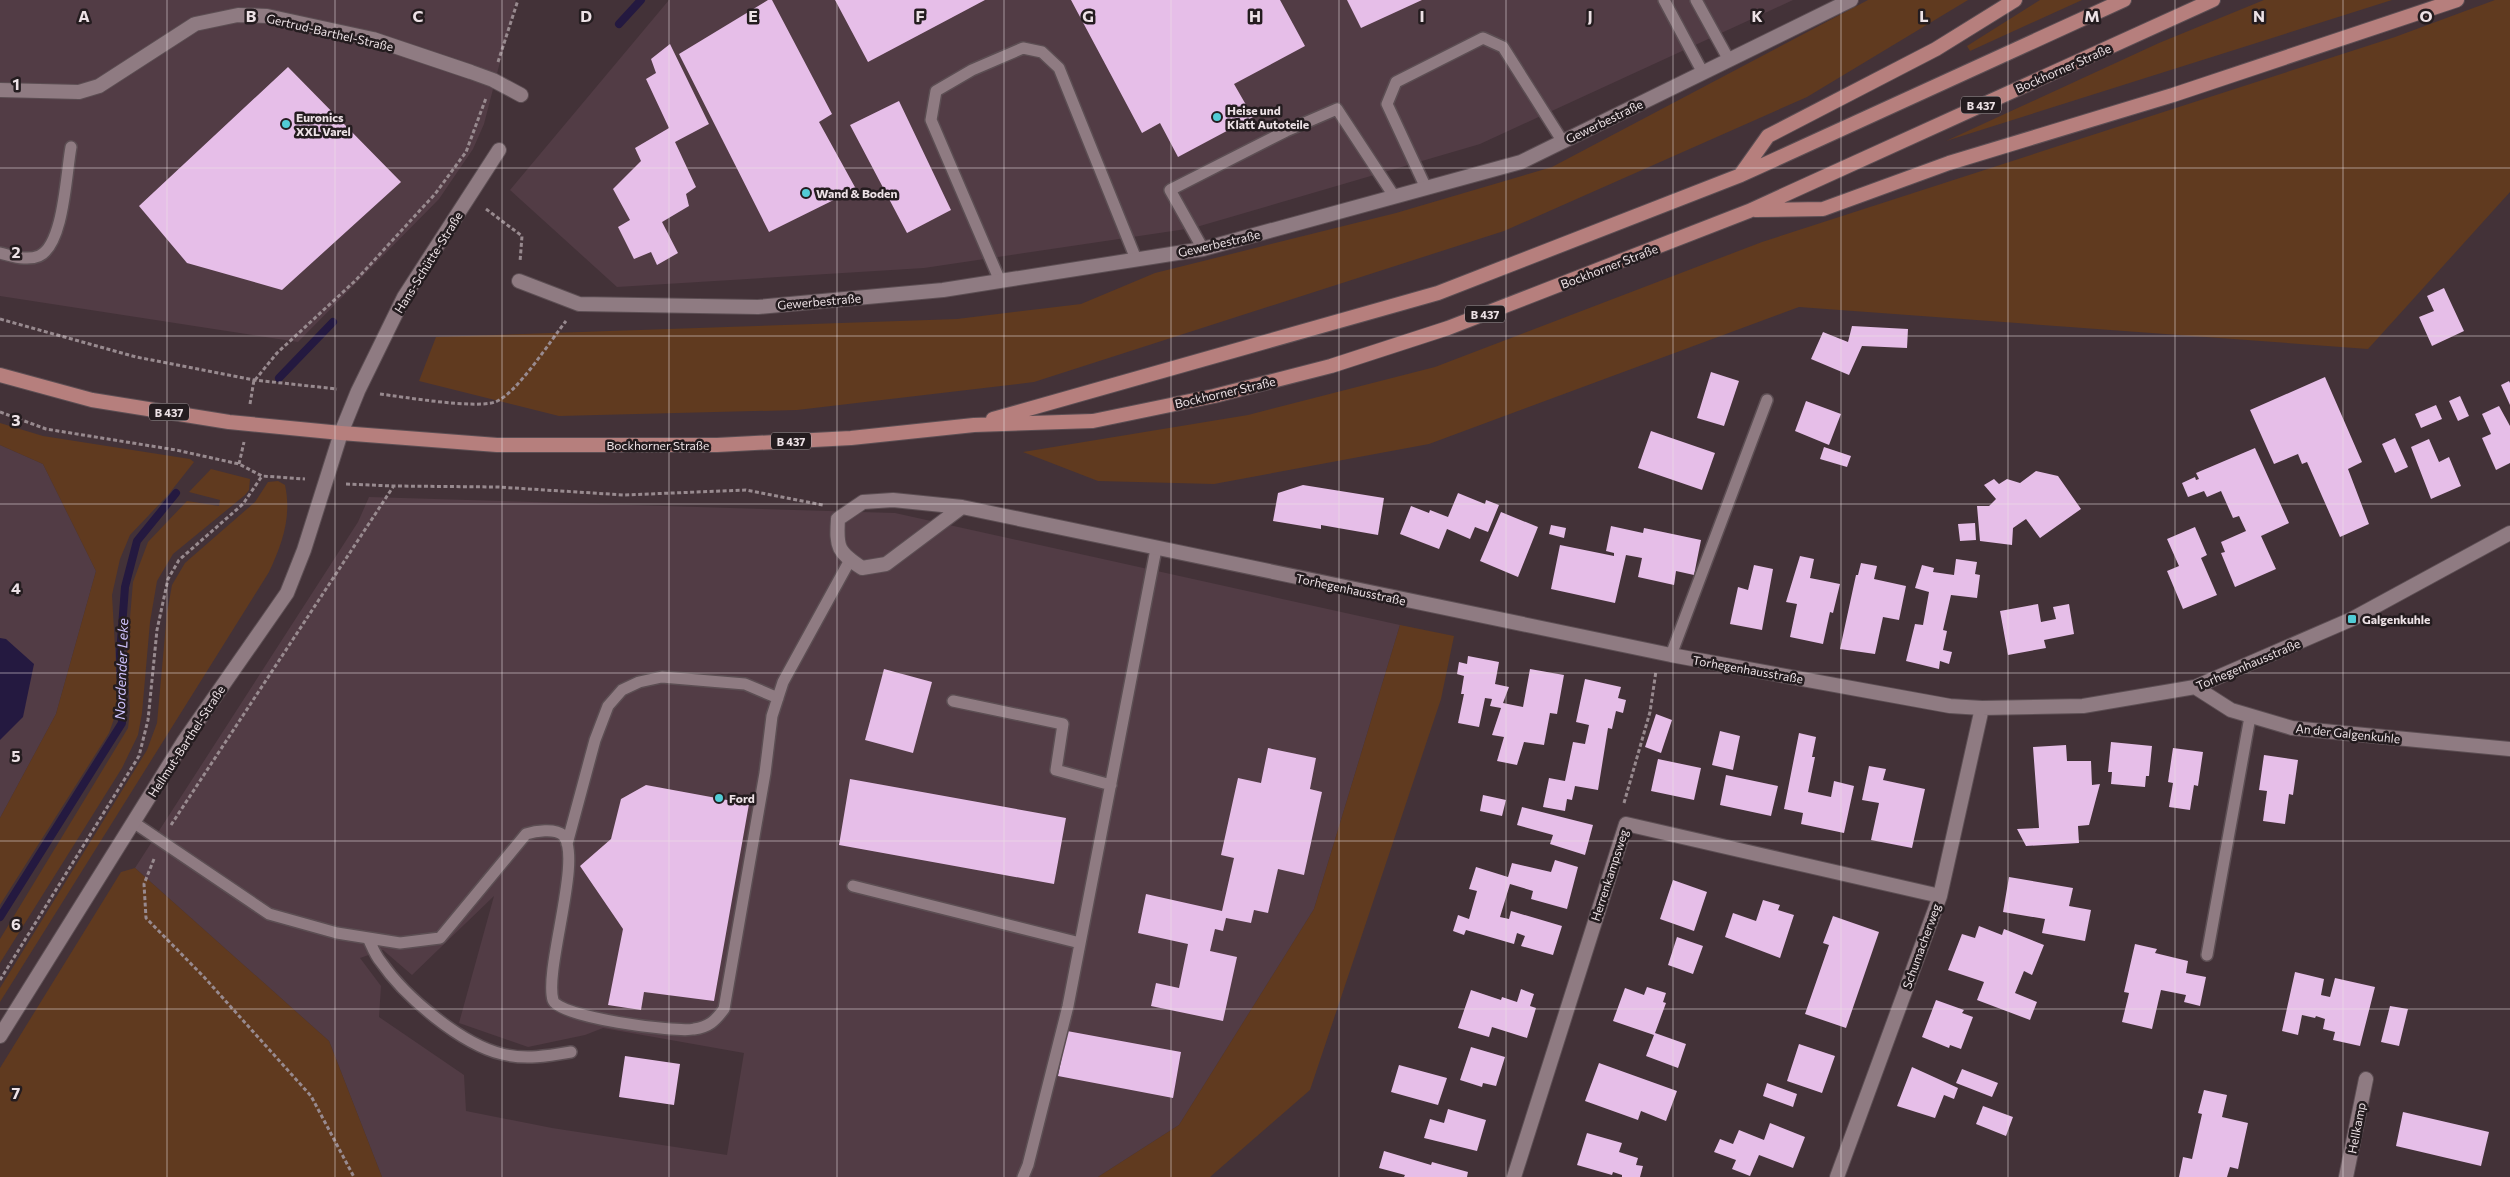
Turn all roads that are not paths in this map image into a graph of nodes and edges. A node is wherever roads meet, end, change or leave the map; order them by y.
1 (1664, 0) edge
2 (1696, 0) edge
3 (1851, 0) edge
4 (2015, 0) edge
5 (2124, 0) edge
6 (2213, 0) edge
7 (2457, 0) edge
8 (1729, 60) junction
9 (1702, 73) junction
10 (0, 90) edge
11 (521, 95) dead end
12 (1563, 142) junction
13 (71, 147) dead end
14 (499, 150) dead end
15 (1741, 175) junction
16 (1426, 188) junction
17 (1394, 196) junction
18 (1749, 211) junction
19 (1203, 249) junction
20 (0, 253) edge
21 (1136, 259) junction
22 (519, 281) road end
23 (1000, 281) junction
24 (0, 375) edge
25 (1767, 400) dead end
26 (974, 425) junction
27 (341, 433) junction
28 (962, 507) junction
29 (2510, 533) edge
30 (1156, 549) junction
31 (850, 560) junction
32 (1665, 654) junction
33 (2195, 687) junction
34 (778, 698) junction
35 (953, 701) dead end
36 (1982, 708) junction
37 (2250, 717) junction
38 (2510, 748) edge
39 (1111, 785) junction
40 (134, 822) junction
41 (567, 844) junction
42 (853, 886) dead end
43 (1940, 896) junction
44 (368, 938) junction
45 (1080, 944) junction
46 (2207, 955) dead end
47 (0, 1036) edge
48 (571, 1052) dead end
49 (2366, 1080) dead end
50 (1023, 1177) edge
51 (1514, 1177) edge
52 (1837, 1177) edge
53 (2346, 1177) edge

1 - 9 lane
2 - 8 lane
3 - 8 street, Gewerbestraße
4 - 15 main road
5 - 15 main road, Bockhorner Straße / B 437
6 - 18 main road, Bockhorner Straße / B 437
7 - 18 main road
8 - 9 street, Gewerbestraße
9 - 12 street, Gewerbestraße
10 - 11 street, Gertrud-Barthel-Straße
12 - 16 street, Gewerbestraße
12 - 16 lane
13 - 20 lane
14 - 27 street, Hans-Schütte-Straße
15 - 26 main road, Bockhorner Straße / B 437
16 - 17 street, Gewerbestraße
17 - 19 street, Gewerbestraße
17 - 19 lane
18 - 26 main road, Bockhorner Straße / B 437
19 - 21 street, Gewerbestraße
21 - 23 street, Gewerbestraße
21 - 23 lane
22 - 23 street, Gewerbestraße
24 - 27 main road, B 437
25 - 32 lane
26 - 27 main road, Bockhorner Straße / B 437
27 - 40 street, Hellmut-Barthel-Straße
28 - 30 street, Torhegenhausstraße
28 - 31 street
28 - 31 street, Torhegenhausstraße
29 - 33 street, Torhegenhausstraße
30 - 32 street, Torhegenhausstraße
30 - 39 lane
31 - 34 lane
32 - 36 street, Torhegenhausstraße
33 - 36 street, Torhegenhausstraße
33 - 37 street, An der Galgenkuhle
34 - 41 lane
34 - 41 lane
35 - 39 lane
36 - 43 street, Schumacherweg
37 - 38 street, An der Galgenkuhle
37 - 46 lane
39 - 45 lane
40 - 44 lane
40 - 47 street, Hellmut-Barthel-Straße
41 - 44 lane
42 - 45 lane
43 - 51 street, Herrenkampsweg
43 - 52 street, Schumacherweg
44 - 48 lane
45 - 50 lane
49 - 53 street, Hellkamp

